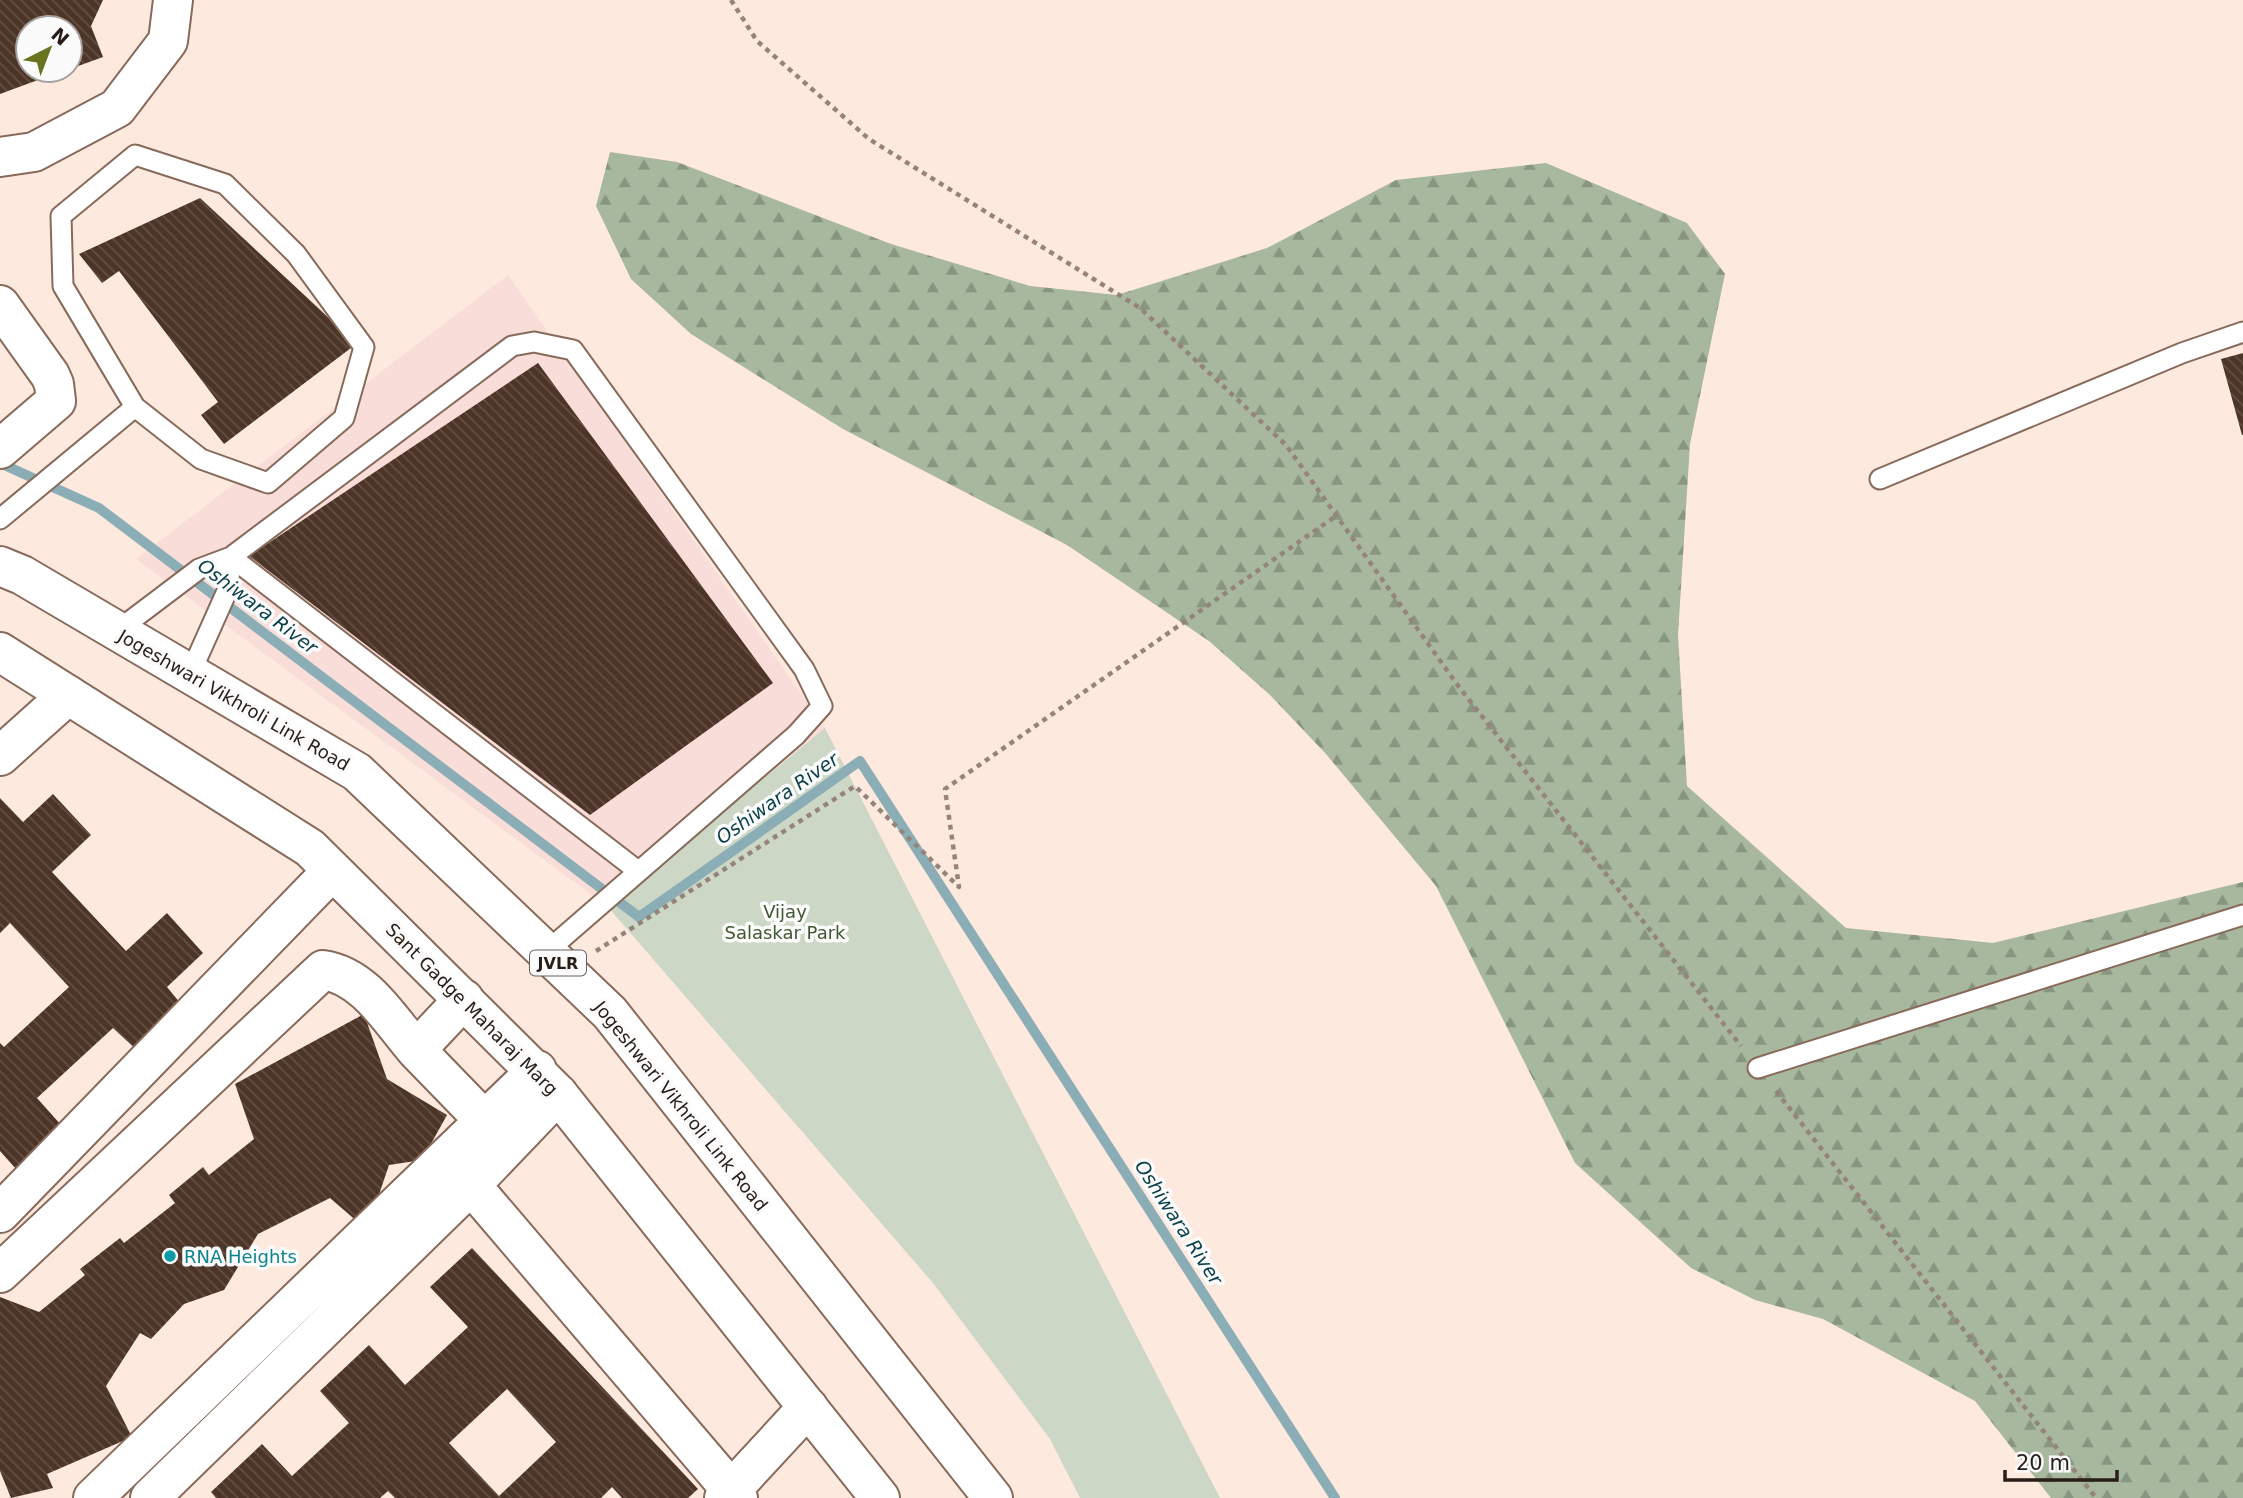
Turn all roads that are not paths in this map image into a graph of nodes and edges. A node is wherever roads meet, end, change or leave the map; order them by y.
1 (173, 0) edge
2 (108, 72) dead end
3 (86, 124) junction
4 (0, 157) edge
5 (0, 305) edge
6 (2243, 332) edge
7 (135, 407) junction
8 (2, 447) edge
9 (1880, 479) dead end
10 (0, 519) edge
11 (231, 557) junction
12 (0, 566) edge
13 (117, 631) junction
14 (0, 652) edge
15 (190, 674) junction
16 (68, 695) junction
17 (0, 757) edge
18 (332, 871) junction
19 (638, 871) junction
20 (2243, 915) edge
21 (555, 961) junction
22 (464, 999) junction
23 (416, 1050) junction
24 (1758, 1068) road end
25 (548, 1082) junction
26 (484, 1120) junction
27 (471, 1185) junction
28 (0, 1213) edge
29 (0, 1273) edge
30 (808, 1407) junction
31 (731, 1496) edge
32 (93, 1498) edge
33 (150, 1498) edge
34 (880, 1498) edge
35 (993, 1498) edge

1 - 3 street
2 - 3 street
3 - 4 street
5 - 8 street
6 - 9 lane
7 - 7 lane
7 - 10 lane
11 - 13 lane
11 - 15 lane
11 - 19 lane
11 - 19 lane
12 - 13 street, Jogeshwari Vikhroli Link Road / JVLR
13 - 15 street, Jogeshwari Vikhroli Link Road / JVLR
14 - 16 street, Sant Gadge Maharaj Marg
15 - 21 street, Jogeshwari Vikhroli Link Road / JVLR
16 - 17 street
16 - 18 street, Sant Gadge Maharaj Marg
18 - 22 street, Sant Gadge Maharaj Marg
18 - 28 street
19 - 21 lane
20 - 24 lane
21 - 35 street, Jogeshwari Vikhroli Link Road / JVLR
22 - 23 street
22 - 25 street, Sant Gadge Maharaj Marg
23 - 26 street
23 - 29 street
25 - 26 street
25 - 27 street
25 - 30 street, Sant Gadge Maharaj Marg
26 - 32 street
27 - 31 street
27 - 33 street
30 - 31 street
30 - 34 street, Sant Gadge Maharaj Marg

